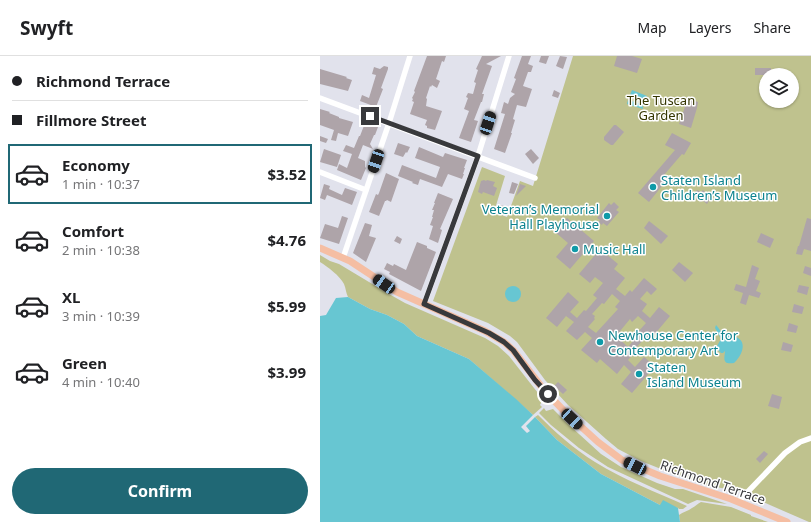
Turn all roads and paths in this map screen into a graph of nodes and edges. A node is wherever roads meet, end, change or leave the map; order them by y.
1 (410, 56) edge
2 (509, 56) edge
3 (320, 98) edge
4 (389, 123) junction
5 (478, 156) junction
6 (320, 172) edge
7 (535, 178) dead end
8 (366, 190) junction
9 (320, 248) edge
10 (343, 258) junction
11 (424, 304) junction
12 (811, 438) edge
13 (738, 502) junction
14 (787, 522) edge

1 - 4 street
2 - 5 street
3 - 4 street
4 - 5 street
4 - 8 street
5 - 7 street
5 - 11 street
6 - 8 street
8 - 10 street
9 - 10 main road, Richmond Terrace
10 - 11 main road, Richmond Terrace
11 - 13 main road, Richmond Terrace
12 - 13 street
13 - 14 main road, Richmond Terrace

